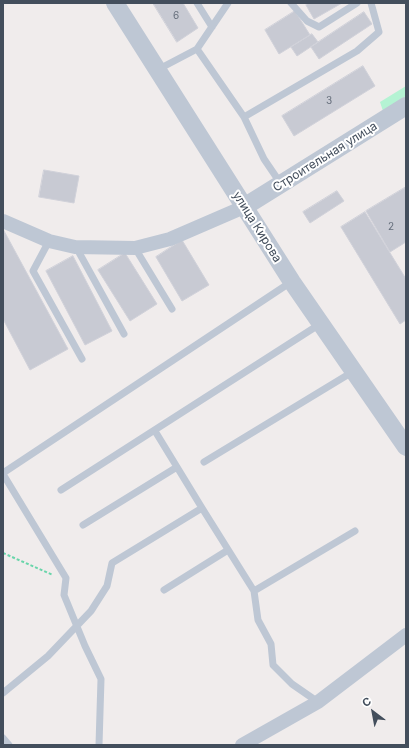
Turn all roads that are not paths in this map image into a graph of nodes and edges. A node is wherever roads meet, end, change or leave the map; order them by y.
1 (115, 3) edge
2 (197, 3) edge
3 (228, 3) edge
4 (291, 3) edge
5 (357, 3) edge
6 (371, 3) edge
7 (212, 27) junction
8 (197, 49) junction
9 (157, 70) junction
10 (406, 106) edge
11 (244, 117) junction
12 (281, 184) junction
13 (244, 207) junction
14 (3, 221) edge
15 (49, 242) junction
16 (75, 247) junction
17 (135, 248) junction
18 (292, 282) junction
19 (172, 309) dead end
20 (321, 323) junction
21 (124, 334) dead end
22 (82, 359) dead end
23 (354, 370) junction
24 (155, 431) junction
25 (406, 447) edge
26 (204, 462) dead end
27 (177, 467) junction
28 (3, 474) edge
29 (61, 490) dead end
30 (202, 508) junction
31 (83, 525) dead end
32 (355, 531) dead end
33 (228, 550) junction
34 (164, 590) dead end
35 (254, 591) junction
36 (77, 625) junction
37 (406, 635) edge
38 (3, 693) edge
39 (318, 702) junction
40 (3, 738) edge
41 (9, 745) edge
42 (99, 745) edge
43 (242, 745) edge

1 - 9 street, улица Кирова
2 - 7 lane
3 - 7 lane
4 - 5 lane
6 - 11 lane
7 - 8 lane
8 - 9 lane
8 - 11 lane
9 - 13 street, улица Кирова
10 - 12 street, Строительная улица
11 - 12 lane
12 - 13 street, Строительная улица
13 - 17 street
13 - 18 street, улица Кирова
14 - 15 street
15 - 16 street
15 - 22 lane
16 - 17 street
16 - 21 lane
17 - 19 lane
18 - 20 street, улица Кирова
18 - 28 lane
20 - 23 street, улица Кирова
20 - 24 lane
23 - 25 street, улица Кирова
23 - 26 lane
24 - 27 lane
24 - 29 lane
27 - 30 lane
27 - 31 lane
28 - 36 lane
30 - 33 lane
30 - 36 lane
32 - 35 lane
33 - 34 lane
33 - 35 lane
35 - 39 lane
36 - 38 lane
36 - 42 lane
37 - 39 street
39 - 43 street
40 - 41 lane

